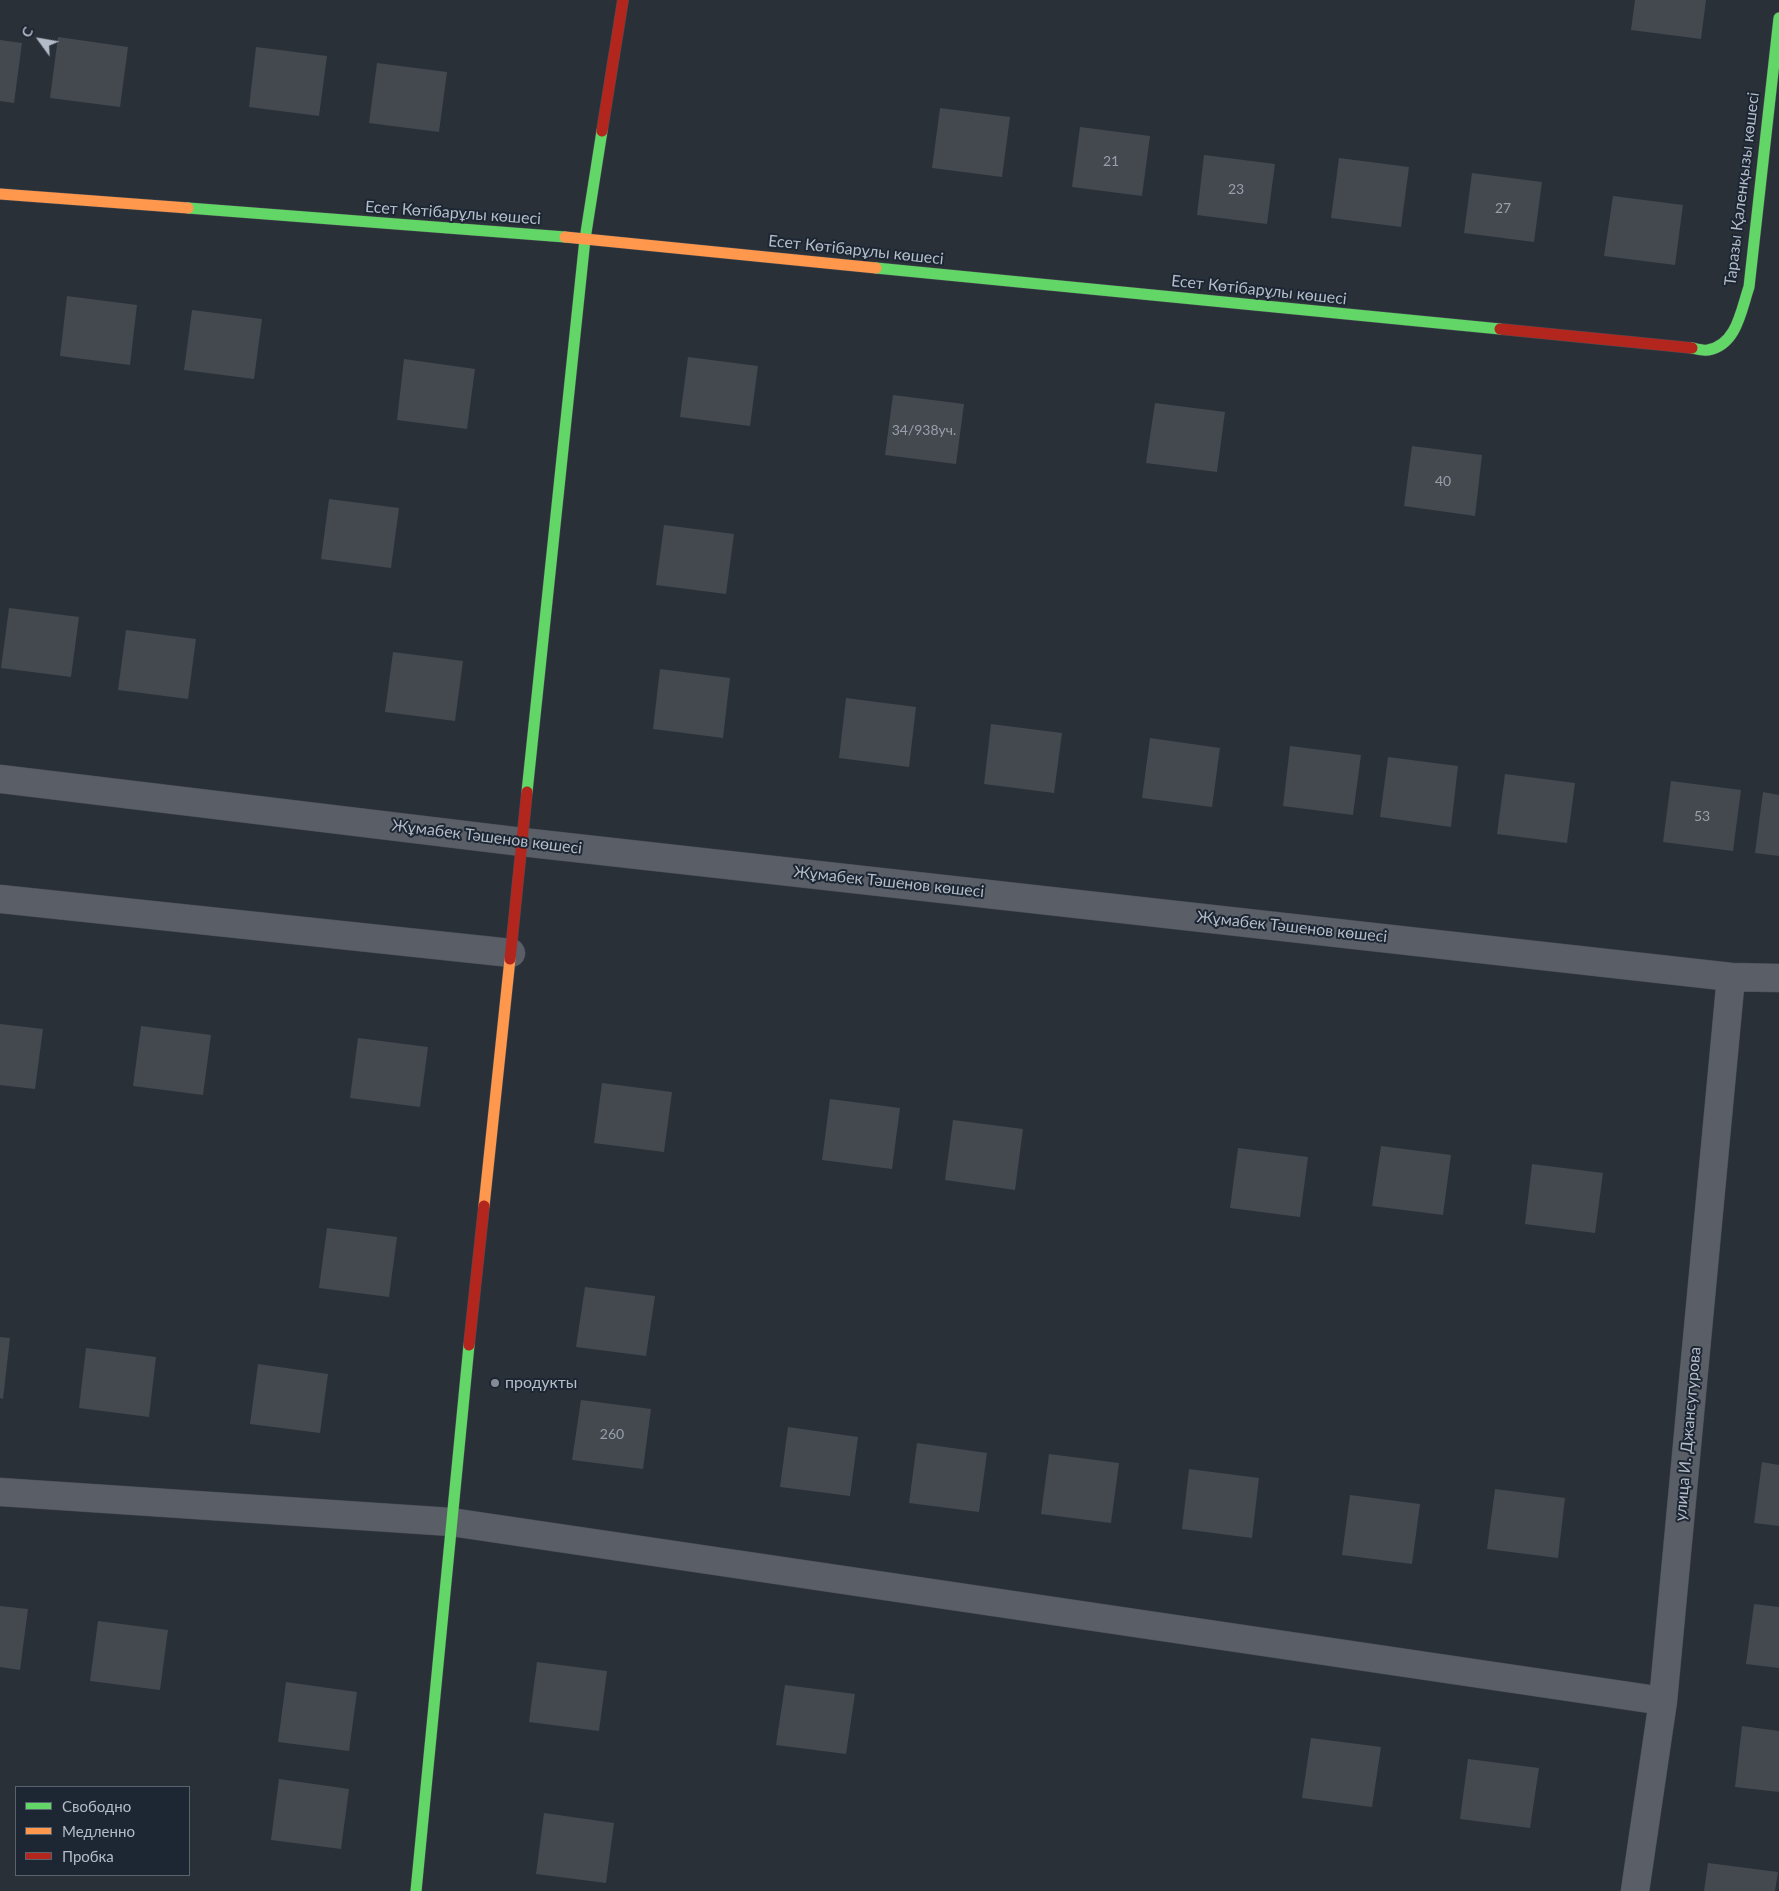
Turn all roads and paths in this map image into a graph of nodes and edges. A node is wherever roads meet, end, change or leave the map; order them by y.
1 (623, 0) edge
2 (1779, 18) edge
3 (0, 194) edge
4 (585, 239) junction
5 (1708, 350) joint
6 (0, 779) edge
7 (522, 842) junction
8 (0, 899) edge
9 (511, 953) junction
10 (1731, 977) junction
11 (1779, 978) edge
12 (0, 1492) edge
13 (451, 1522) junction
14 (1663, 1702) junction
15 (416, 1891) edge
16 (1635, 1891) edge

1 - 4 street
2 - 5 street, Таразы Қаленқызы көшесі
3 - 4 street, Есет Көтібарұлы көшесі
4 - 5 street, Есет Көтібарұлы көшесі
4 - 7 street
6 - 7 street, Жұмабек Тәшенов көшесі
7 - 9 street
7 - 10 street, Жұмабек Тәшенов көшесі
8 - 9 street
9 - 13 street
10 - 11 street, Жұмабек Тәшенов көшесі
10 - 14 street, улица И. Джансугурова
12 - 13 street
13 - 14 street
13 - 15 street
14 - 16 street, улица И. Джансугурова

